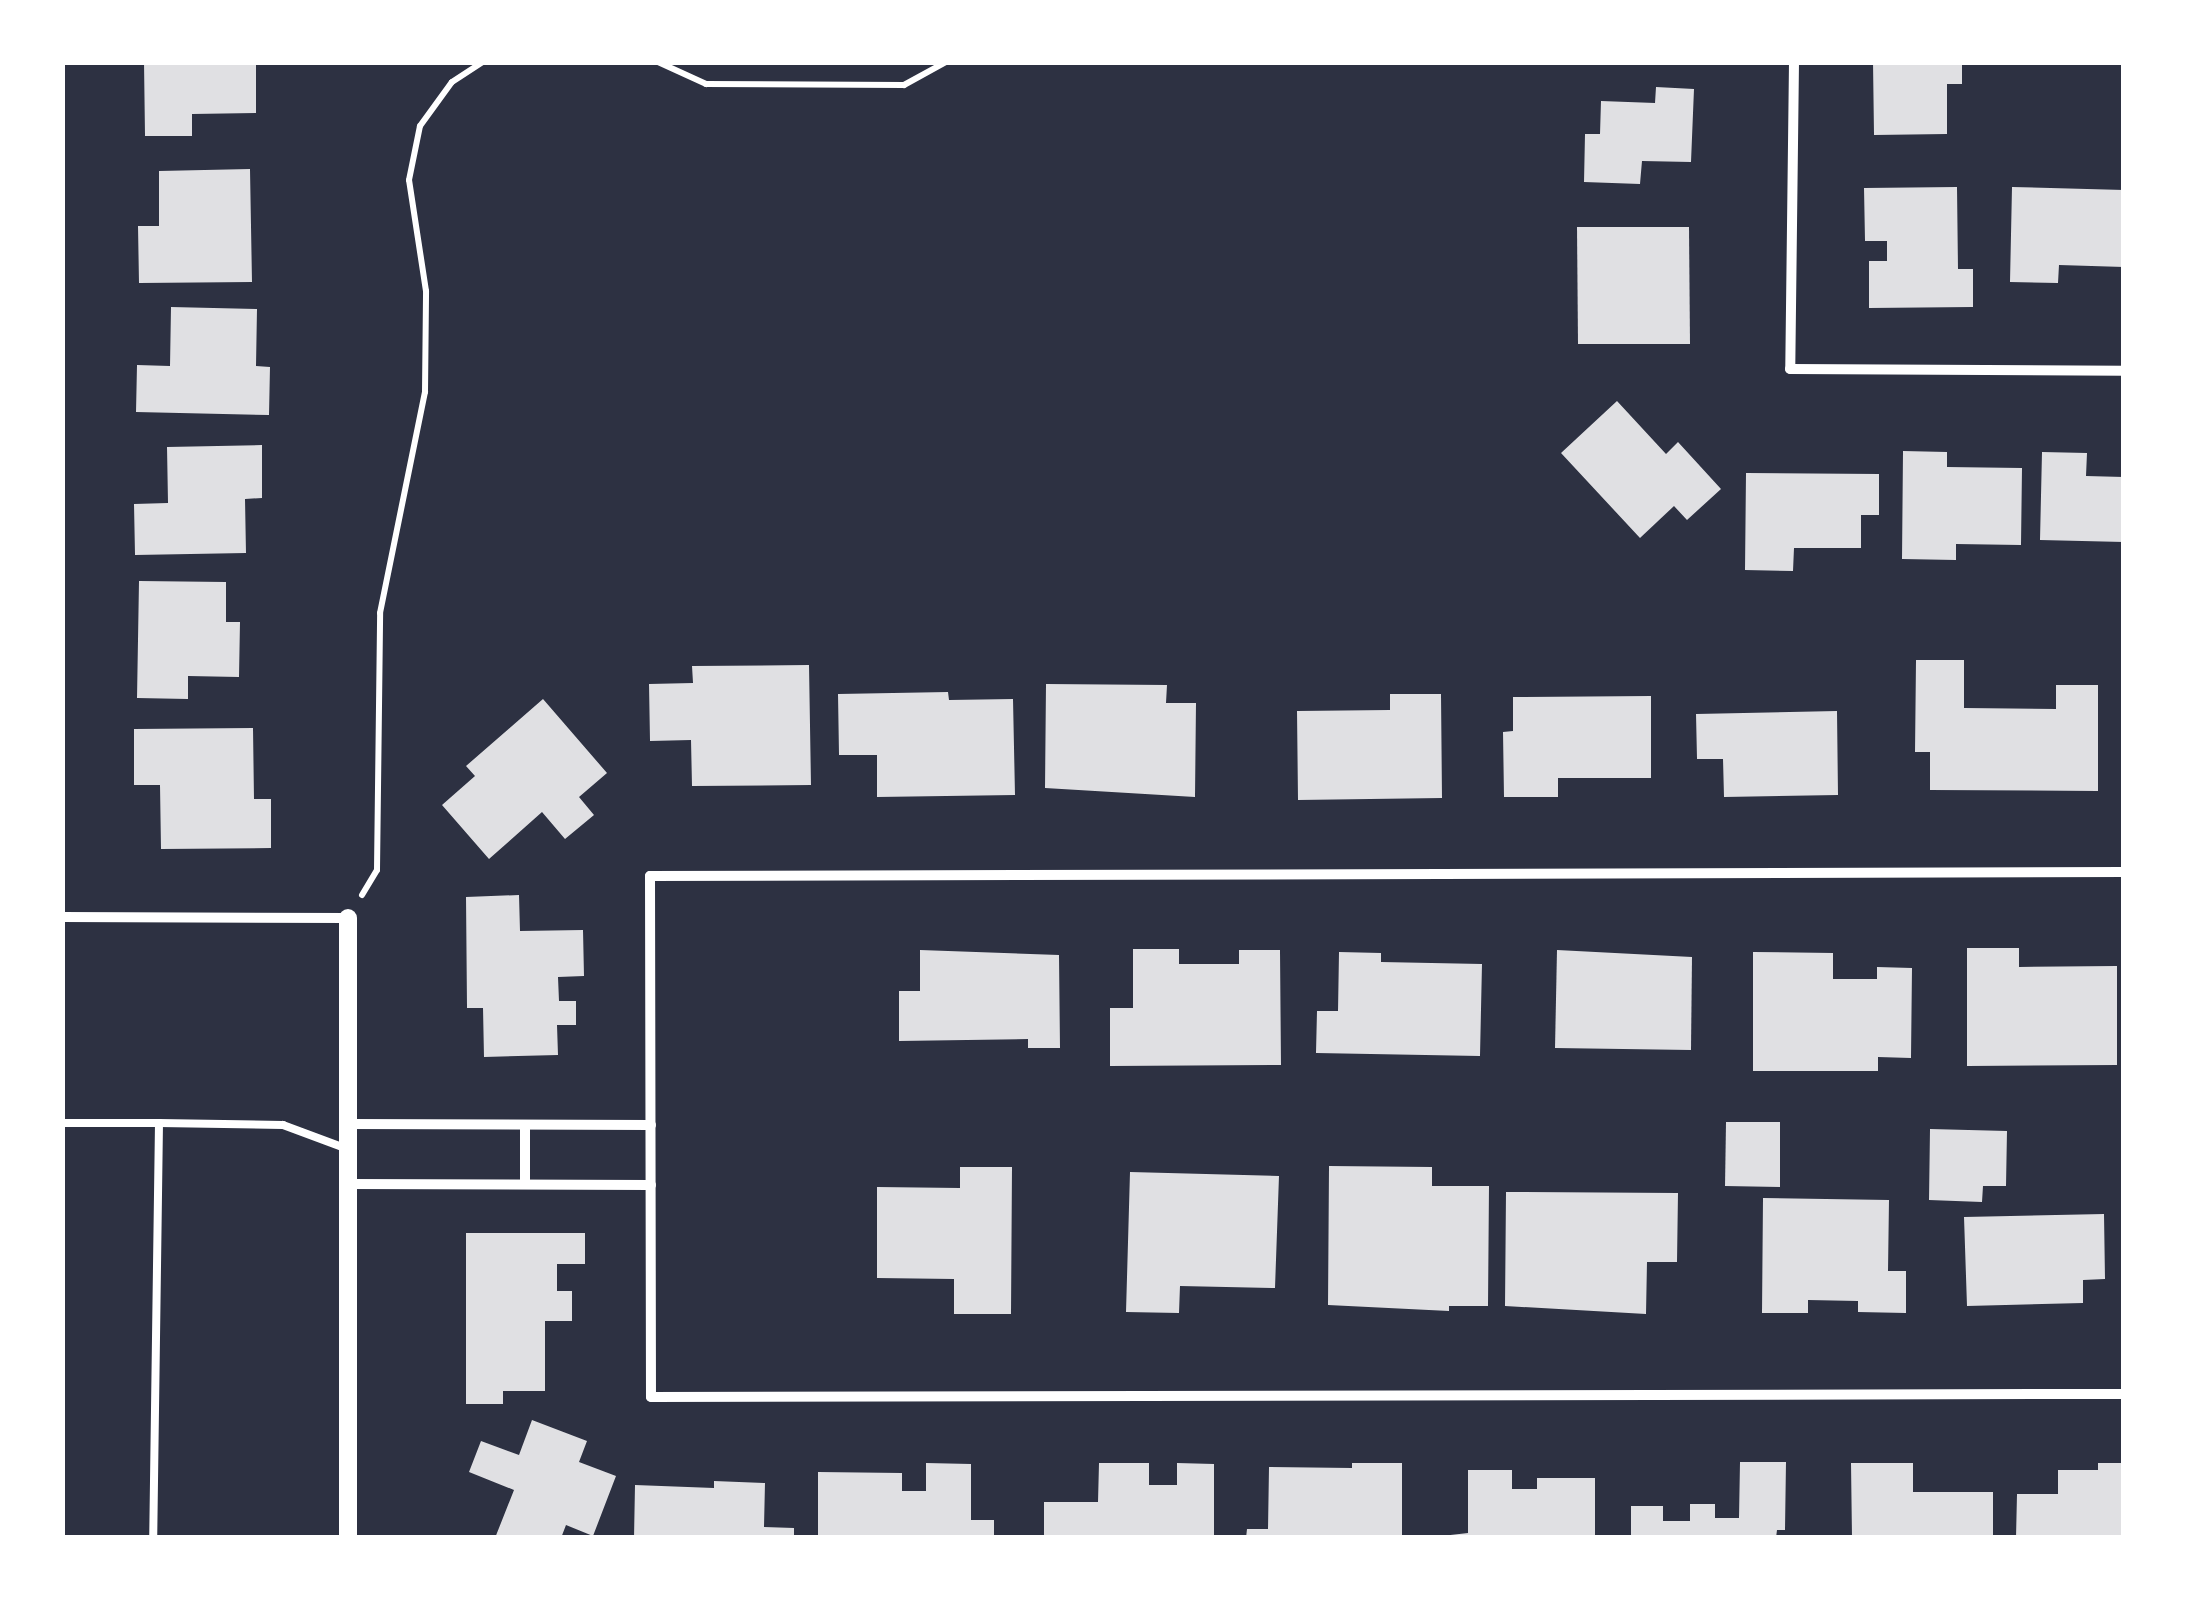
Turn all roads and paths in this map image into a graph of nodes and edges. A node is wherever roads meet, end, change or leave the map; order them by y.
1 (483, 62) edge
2 (658, 62) edge
3 (946, 62) edge
4 (1794, 62) edge
5 (2124, 371) edge
6 (2124, 872) edge
7 (62, 917) edge
8 (348, 918) junction
9 (62, 1123) edge
10 (159, 1124) junction
11 (349, 1124) junction
12 (525, 1125) junction
13 (651, 1125) junction
14 (349, 1150) junction
15 (349, 1184) junction
16 (525, 1184) junction
17 (651, 1184) junction
18 (2124, 1394) edge
19 (153, 1538) edge
20 (348, 1538) edge

1 - 8 path
2 - 3 path
4 - 5 street
6 - 13 street
7 - 8 street
8 - 11 street
9 - 10 lane
10 - 14 lane
10 - 19 lane
11 - 12 street
11 - 14 street
12 - 13 street
12 - 16 street
13 - 17 street
14 - 15 street
15 - 16 street
15 - 20 street
16 - 17 street
17 - 18 street

